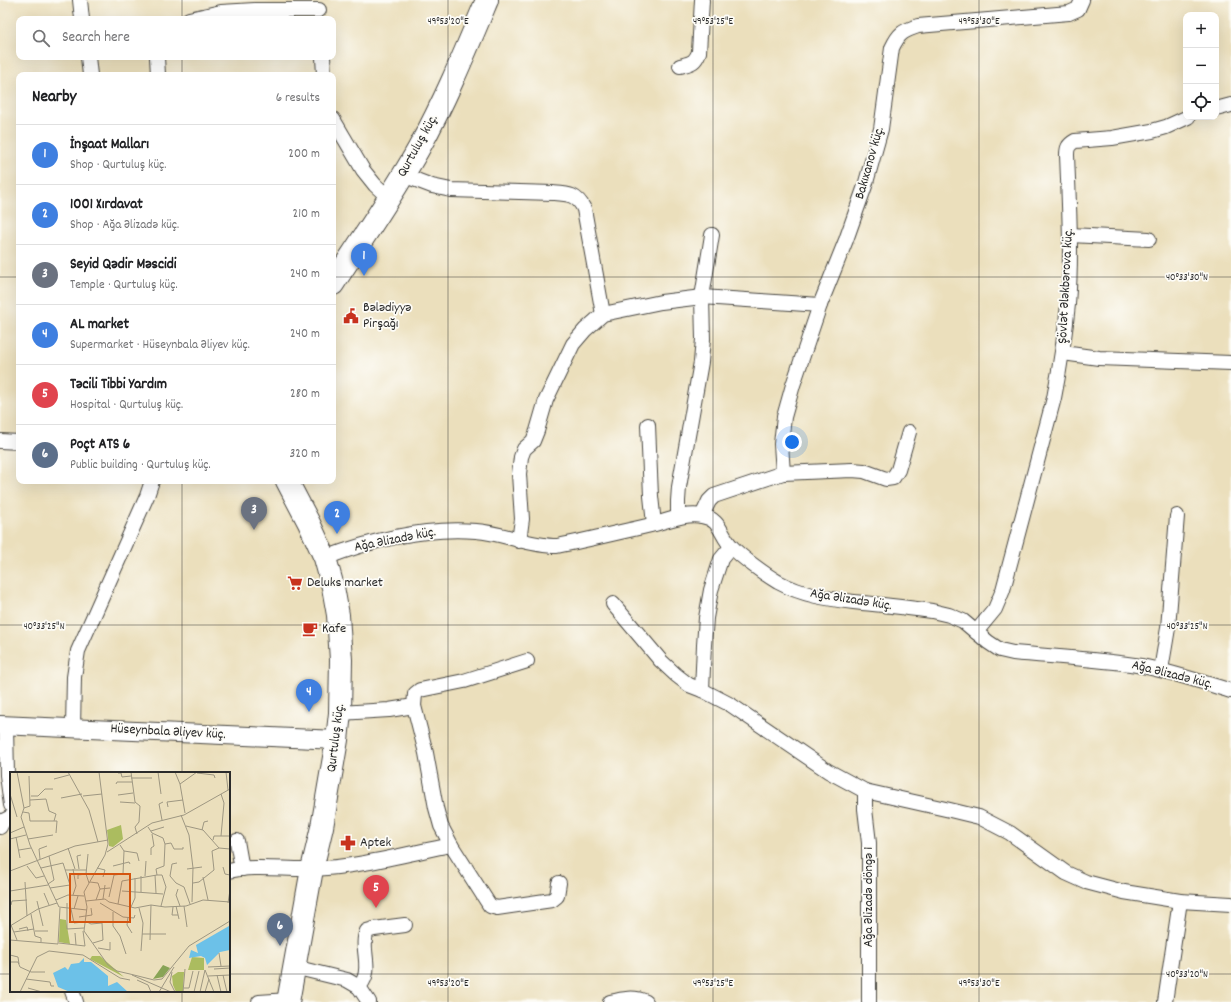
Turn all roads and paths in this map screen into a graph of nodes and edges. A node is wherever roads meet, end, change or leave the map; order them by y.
1 (80, 0) edge
2 (702, 0) edge
3 (1082, 0) edge
4 (485, 1) edge
5 (320, 10) edge
6 (82, 16) edge
7 (203, 16) edge
8 (88, 60) edge
9 (157, 60) edge
10 (323, 60) edge
11 (680, 66) dead end
12 (90, 72) edge
13 (158, 72) edge
14 (324, 72) edge
15 (1231, 105) edge
16 (1219, 108) edge
17 (1183, 119) edge
18 (336, 124) edge
19 (403, 175) junction
20 (389, 198) junction
21 (712, 235) dead end
22 (1070, 235) junction
23 (1149, 239) dead end
24 (336, 279) edge
25 (702, 297) junction
26 (820, 305) junction
27 (603, 314) junction
28 (1063, 353) junction
29 (1231, 363) edge
30 (648, 425) dead end
31 (909, 432) dead end
32 (0, 441) edge
33 (16, 442) edge
34 (783, 473) junction
35 (151, 484) edge
36 (289, 484) edge
37 (702, 516) junction
38 (1177, 516) dead end
39 (678, 517) junction
40 (654, 524) junction
41 (519, 541) junction
42 (731, 547) junction
43 (324, 558) junction
44 (612, 604) dead end
45 (976, 632) junction
46 (527, 661) dead end
47 (1160, 670) junction
48 (702, 690) junction
49 (1231, 691) edge
50 (414, 706) junction
51 (340, 712) junction
52 (3, 725) edge
53 (73, 728) junction
54 (337, 740) junction
55 (865, 791) junction
56 (10, 798) edge
57 (10, 818) edge
58 (0, 827) edge
59 (237, 841) dead end
60 (451, 845) junction
61 (312, 869) junction
62 (236, 870) edge
63 (558, 883) dead end
64 (1180, 901) junction
65 (1231, 904) edge
66 (405, 924) dead end
67 (294, 967) junction
68 (359, 988) junction
69 (72, 992) edge
70 (289, 1001) edge
71 (76, 1002) edge
72 (259, 1002) edge
73 (369, 1002) edge
74 (610, 1002) edge
75 (646, 1002) edge
76 (869, 1002) edge
77 (1165, 1002) edge

1 - 6 street
2 - 11 street
3 - 26 street, Bakıxanov küç.
4 - 19 main road, Qurtuluş küç.
5 - 7 street
8 - 12 street
9 - 13 street
10 - 14 street
15 - 16 street
17 - 22 street, Şövlət Ələkbərova küç.
18 - 20 street
19 - 20 main road, Qurtuluş küç.
19 - 27 street
20 - 24 main road, Qurtuluş küç.
21 - 25 street
22 - 23 street
22 - 28 street, Şövlət Ələkbərova küç.
25 - 26 street
25 - 27 street
25 - 39 street
26 - 34 street, Bakıxanov küç.
27 - 41 street
28 - 29 street
28 - 45 street, Şövlət Ələkbərova küç.
30 - 40 street
31 - 34 street
32 - 33 street
34 - 37 street
35 - 53 street
36 - 43 main road, Qurtuluş küç.
37 - 39 street, Ağa Əlizadə küç.
37 - 42 street, Ağa Əlizadə küç.
38 - 47 street
39 - 40 street, Ağa Əlizadə küç.
40 - 41 street, Ağa Əlizadə küç.
41 - 43 street, Ağa Əlizadə küç.
42 - 45 street, Ağa Əlizadə küç.
42 - 48 street
43 - 51 main road, Qurtuluş küç.
44 - 48 street
45 - 47 street, Ağa Əlizadə küç.
46 - 50 street
47 - 49 street, Ağa Əlizadə küç.
48 - 55 street
50 - 51 street
50 - 60 street
51 - 54 main road, Qurtuluş küç.
52 - 53 street, Hüseynbala Əliyev küç.
52 - 56 street
53 - 54 street, Hüseynbala Əliyev küç.
54 - 61 main road, Qurtuluş küç.
55 - 64 street
55 - 76 street, Ağa Əlizadə döngə 1
57 - 58 street
59 - 62 street
60 - 61 street
60 - 63 street
61 - 62 street
61 - 67 main road, Qurtuluş küç.
64 - 65 street
64 - 77 street
66 - 68 street
67 - 68 street
67 - 70 main road, Qurtuluş küç.
68 - 73 street
69 - 71 street
70 - 72 street
74 - 75 street

